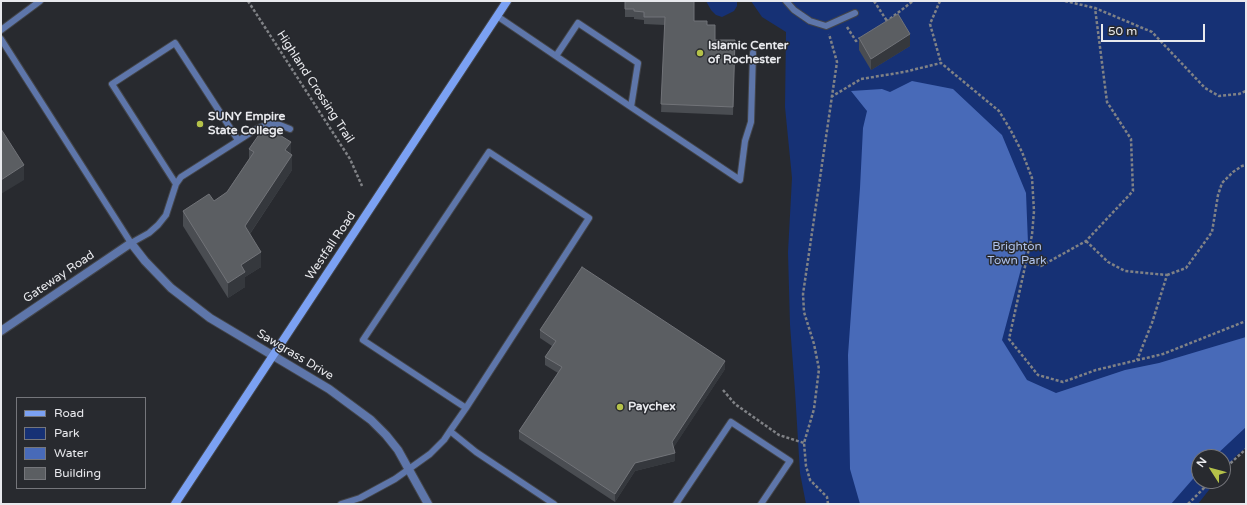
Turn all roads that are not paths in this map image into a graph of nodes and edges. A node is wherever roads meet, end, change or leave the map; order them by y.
1 (40, 1) edge
2 (507, 1) edge
3 (786, 1) edge
4 (855, 13) dead end
5 (497, 16) junction
6 (1, 30) edge
7 (1, 39) edge
8 (1, 47) edge
9 (9, 51) junction
10 (753, 53) dead end
11 (556, 56) junction
12 (631, 106) junction
13 (290, 129) dead end
14 (238, 140) junction
15 (176, 184) junction
16 (131, 244) junction
17 (1, 331) edge
18 (273, 356) junction
19 (466, 408) junction
20 (450, 431) junction
21 (410, 470) junction
22 (175, 504) edge
23 (341, 504) edge
24 (428, 504) edge
25 (554, 504) edge
26 (676, 504) edge
27 (761, 504) edge

1 - 6 lane
2 - 5 street, Westfall Road
3 - 4 lane
5 - 11 lane
5 - 18 street, Westfall Road
7 - 9 lane
8 - 9 lane
9 - 16 lane
10 - 12 lane
11 - 12 lane
11 - 12 lane
13 - 14 lane
14 - 15 lane
14 - 15 lane
15 - 16 lane
16 - 17 street, Gateway Road
16 - 18 street, Sawgrass Drive
18 - 21 street, Sawgrass Drive
18 - 22 street, Westfall Road
19 - 19 lane
19 - 20 lane
20 - 21 lane
20 - 25 lane
21 - 23 lane
21 - 24 street, Sawgrass Drive
26 - 27 lane

